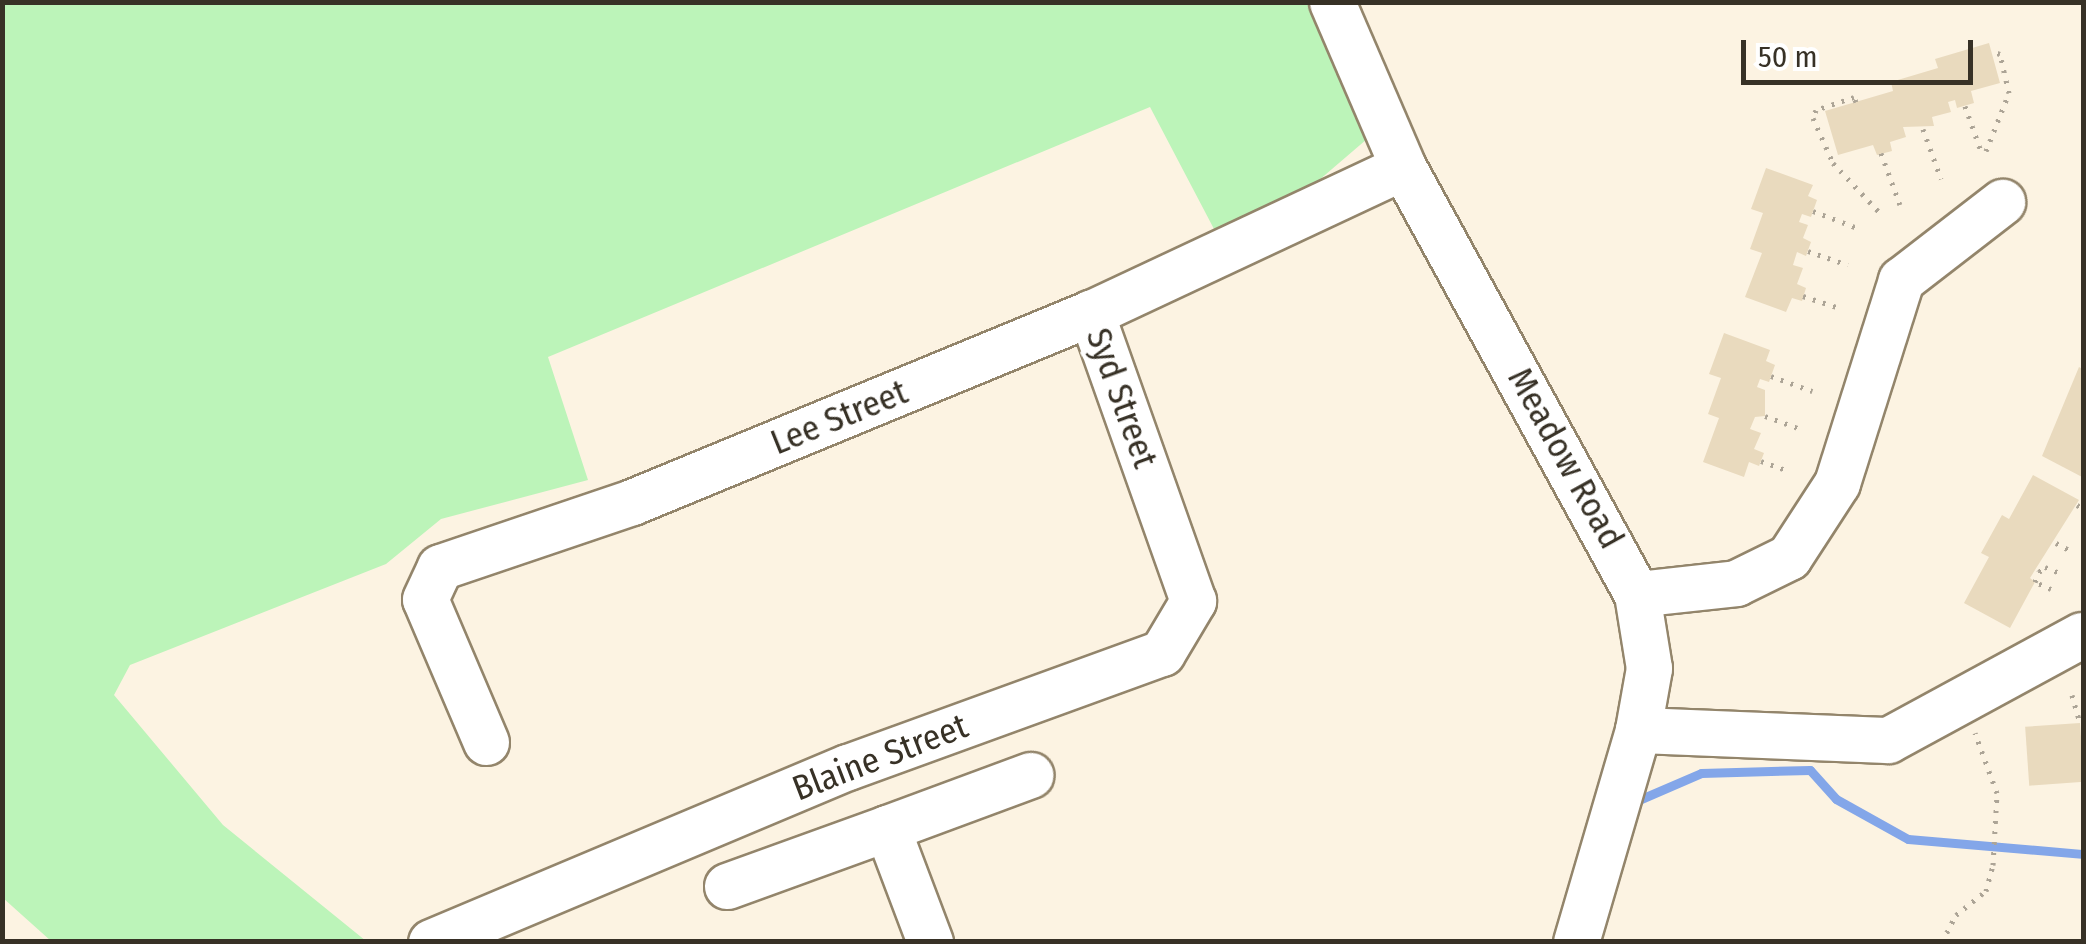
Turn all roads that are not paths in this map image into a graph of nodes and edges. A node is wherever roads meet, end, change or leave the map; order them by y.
1 (1332, 2) edge
2 (1403, 167) junction
3 (2002, 202) dead end
4 (1090, 314) junction
5 (1154, 483) joint
6 (1637, 594) junction
7 (2083, 633) edge
8 (1638, 730) junction
9 (486, 742) dead end
10 (1030, 775) dead end
11 (887, 828) junction
12 (726, 886) dead end
13 (430, 942) edge
14 (930, 942) edge
15 (1576, 942) edge

1 - 2 street, Meadow Road
2 - 4 street, Lee Street
2 - 6 street, Meadow Road
3 - 6 street
4 - 5 street, Syd Street
4 - 9 street, Lee Street
5 - 13 street, Blaine Street
6 - 8 street, Meadow Road
7 - 8 street
8 - 15 street, Meadow Road
10 - 11 street
11 - 12 street
11 - 14 street

